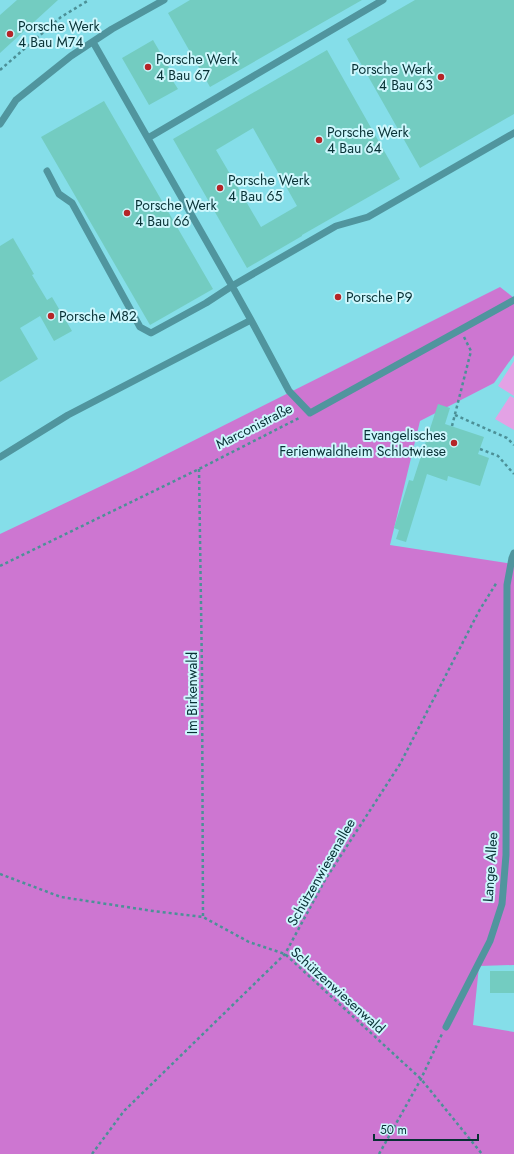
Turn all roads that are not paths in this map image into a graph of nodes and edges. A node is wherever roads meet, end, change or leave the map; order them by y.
1 (164, 0) edge
2 (383, 0) edge
3 (93, 42) junction
4 (0, 124) edge
5 (514, 133) edge
6 (148, 138) junction
7 (47, 172) dead end
8 (232, 286) junction
9 (514, 300) edge
10 (251, 320) junction
11 (0, 457) edge
12 (513, 557) edge
13 (511, 650) edge
14 (446, 1027) road end

1 - 3 lane
2 - 6 lane
3 - 4 lane
3 - 6 lane
5 - 8 lane
6 - 8 lane
7 - 8 lane
8 - 10 lane
9 - 10 lane, Marconistraße
10 - 11 lane
12 - 13 lane, Lange Allee
13 - 14 lane, Lange Allee

